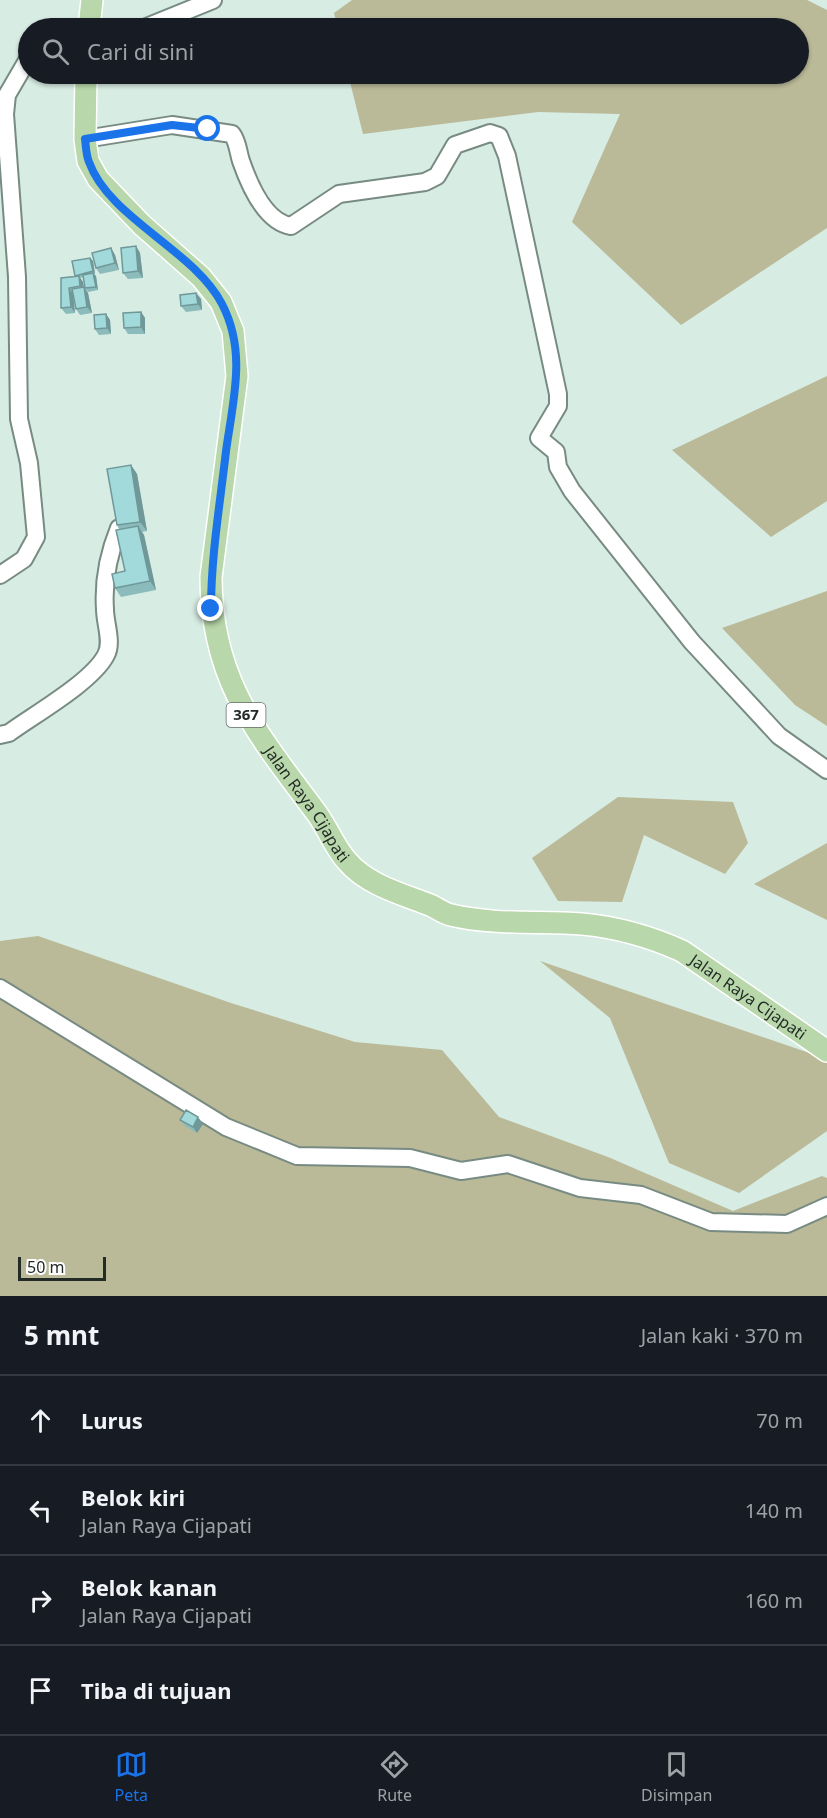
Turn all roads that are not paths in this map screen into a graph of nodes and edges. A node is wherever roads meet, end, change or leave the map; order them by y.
1 (213, 0) edge
2 (91, 1) edge
3 (88, 18) edge
4 (169, 18) edge
5 (18, 76) edge
6 (87, 84) edge
7 (85, 139) junction
8 (7, 204) edge
9 (119, 528) edge
10 (0, 575) edge
11 (0, 735) edge
12 (827, 770) edge
13 (0, 988) edge
14 (827, 1051) edge
15 (827, 1206) edge

1 - 4 street
2 - 3 main road
5 - 8 street
6 - 7 main road, Jalan Raya Cijapati / 367
7 - 12 street
7 - 14 main road, Jalan Raya Cijapati / 367
8 - 10 street
9 - 11 street
13 - 15 street

